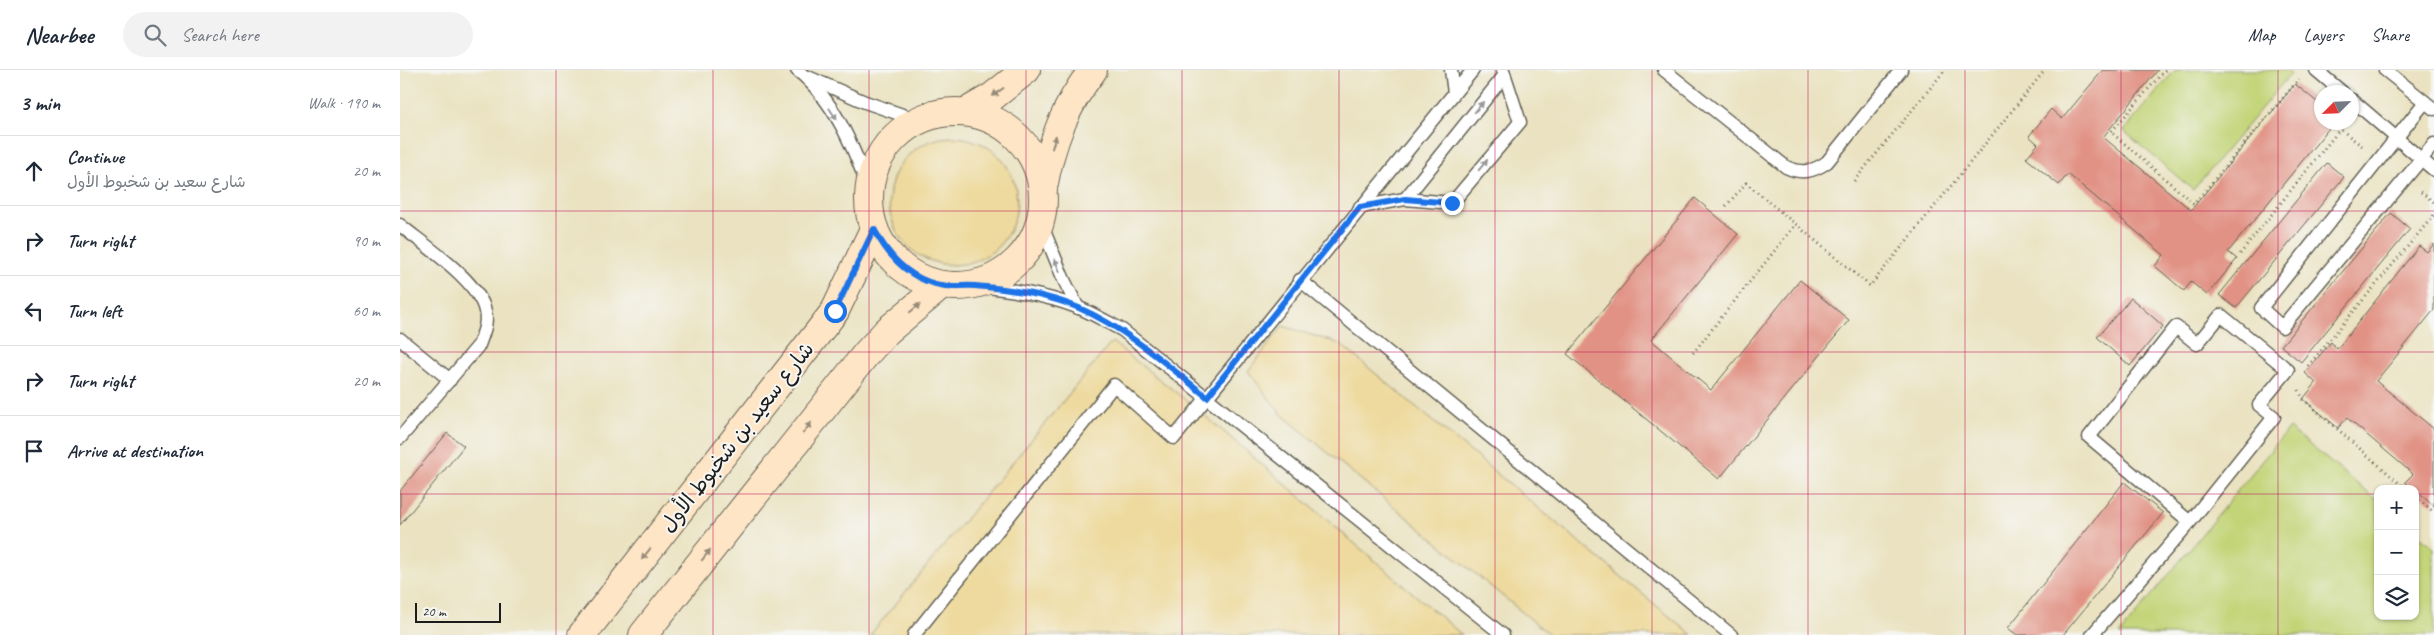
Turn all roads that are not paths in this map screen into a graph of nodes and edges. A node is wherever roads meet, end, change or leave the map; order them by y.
1 (1026, 70) edge
2 (1093, 70) edge
3 (1450, 70) edge
4 (1473, 70) edge
5 (1664, 70) edge
6 (1901, 70) edge
7 (2385, 70) edge
8 (2310, 71) edge
9 (800, 73) edge
10 (1504, 73) edge
11 (2331, 85) edge
12 (1454, 93) junction
13 (2430, 105) edge
14 (2359, 106) edge
15 (968, 111) junction
16 (918, 120) junction
17 (2397, 139) junction
18 (2434, 144) edge
19 (2422, 160) junction
20 (2434, 170) edge
21 (869, 190) junction
22 (1043, 190) junction
23 (1405, 199) junction
24 (1360, 207) junction
25 (1040, 221) junction
26 (400, 225) edge
27 (874, 229) junction
28 (1300, 280) junction
29 (942, 285) junction
30 (970, 285) junction
31 (1078, 308) junction
32 (400, 339) edge
33 (450, 380) junction
34 (1207, 397) junction
35 (400, 438) edge
36 (2190, 522) junction
37 (582, 635) edge
38 (643, 635) edge
39 (914, 635) edge
40 (1503, 635) edge
41 (1731, 635) edge
42 (2092, 635) edge

1 -> 15 main road
22 -> 2 main road
3 - 12 lane
4 - 12 lane
5 - 6 lane
7 - 13 lane
8 - 11 lane
9 - 16 lane
9 -> 21 lane
23 -> 10 lane
23 -> 10 lane
12 - 24 lane
13 - 17 lane
14 - 17 lane
15 - 16 main road
15 - 22 main road
16 - 21 main road
17 - 19 lane
17 - 19 lane
18 - 19 lane
19 - 20 lane
21 - 27 main road
22 - 25 main road
23 - 24 lane
24 - 28 lane
25 - 30 main road
31 -> 25 lane
26 - 33 lane
27 - 29 main road
27 -> 37 main road, شارع سعيد بن شخبوط الأول
28 - 34 lane
28 - 41 lane
29 - 30 main road
38 -> 29 main road
30 - 31 lane
31 - 34 lane
32 - 33 lane
33 - 35 lane
34 - 39 lane
34 - 40 lane
36 - 36 lane
36 - 42 lane

